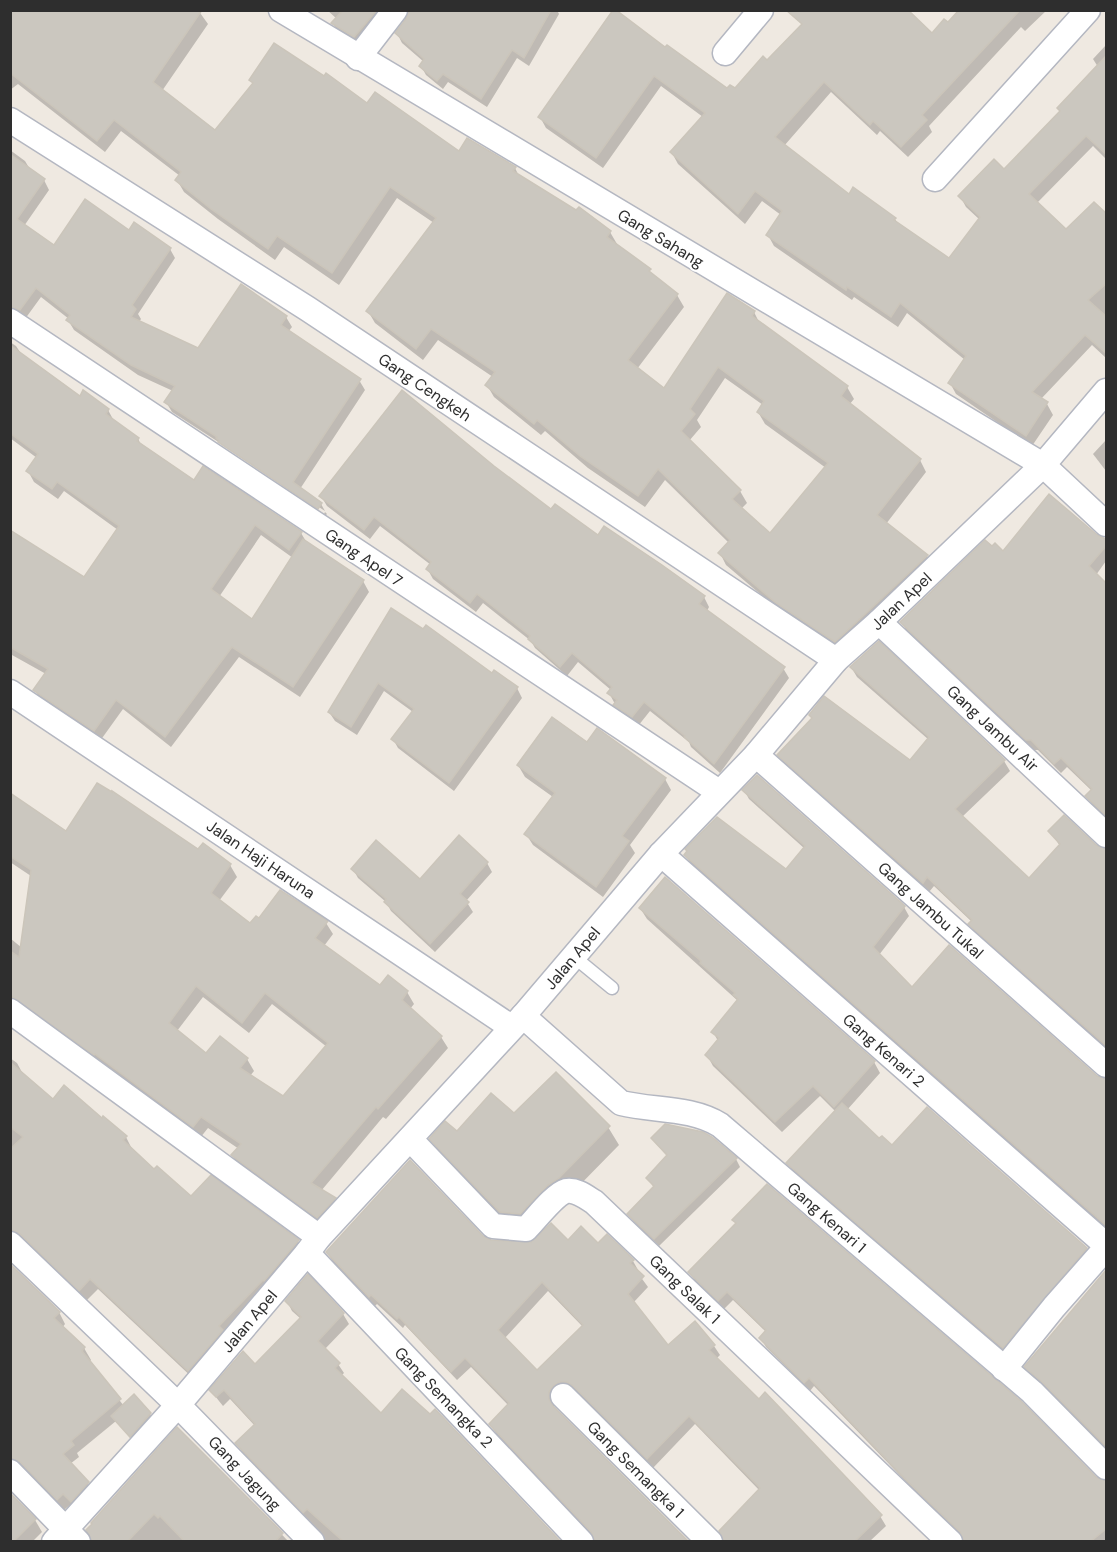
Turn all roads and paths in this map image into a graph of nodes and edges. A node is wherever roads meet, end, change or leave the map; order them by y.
1 (281, 10) edge
2 (395, 10) edge
3 (760, 10) edge
4 (1088, 10) edge
5 (725, 53) dead end
6 (358, 58) junction
7 (10, 120) edge
8 (935, 179) dead end
9 (10, 321) edge
10 (1107, 391) edge
11 (1043, 465) junction
12 (1107, 524) edge
13 (879, 622) junction
14 (836, 660) junction
15 (10, 692) edge
16 (756, 755) junction
17 (718, 792) junction
18 (1107, 835) edge
19 (661, 854) junction
20 (573, 956) junction
21 (612, 988) dead end
22 (10, 1011) edge
23 (517, 1021) junction
24 (1107, 1065) edge
25 (410, 1139) junction
26 (10, 1244) edge
27 (313, 1245) junction
28 (1107, 1247) edge
29 (1004, 1369) junction
30 (563, 1396) dead end
31 (178, 1405) junction
32 (1107, 1467) edge
33 (10, 1472) edge
34 (66, 1537) edge
35 (312, 1542) edge
36 (581, 1542) edge
37 (710, 1542) edge
38 (950, 1542) edge

1 - 6 street, Gang Sahang
2 - 6 street
3 - 5 street
4 - 8 street
6 - 11 street, Gang Sahang
7 - 14 street, Gang Cengkeh
9 - 17 street, Gang Apel 7
10 - 11 street, Jalan Apel
11 - 12 street, Gang Sahang
11 - 13 street, Jalan Apel
13 - 14 street, Jalan Apel
13 - 18 street, Gang Jambu Air
14 - 16 street, Jalan Apel
15 - 23 street, Jalan Haji Haruna
16 - 17 street, Jalan Apel
16 - 24 street, Gang Jambu Tukal
17 - 19 street, Jalan Apel
19 - 20 street, Jalan Apel
19 - 28 street, Gang Kenari 2
20 - 21 lane
20 - 23 street, Jalan Apel
22 - 27 street, Gang Semangka 2
23 - 25 street, Jalan Apel
23 - 29 street, Gang Kenari 1
25 - 27 street, Jalan Apel
25 - 38 street, Gang Salak 1
26 - 31 street, Gang Jagung
27 - 31 street, Jalan Apel
27 - 36 street, Gang Semangka 2
28 - 29 street
29 - 32 street, Gang Kenari 1
30 - 37 street, Gang Semangka 1
31 - 34 street, Jalan Apel
31 - 35 street, Gang Jagung
33 - 34 street

